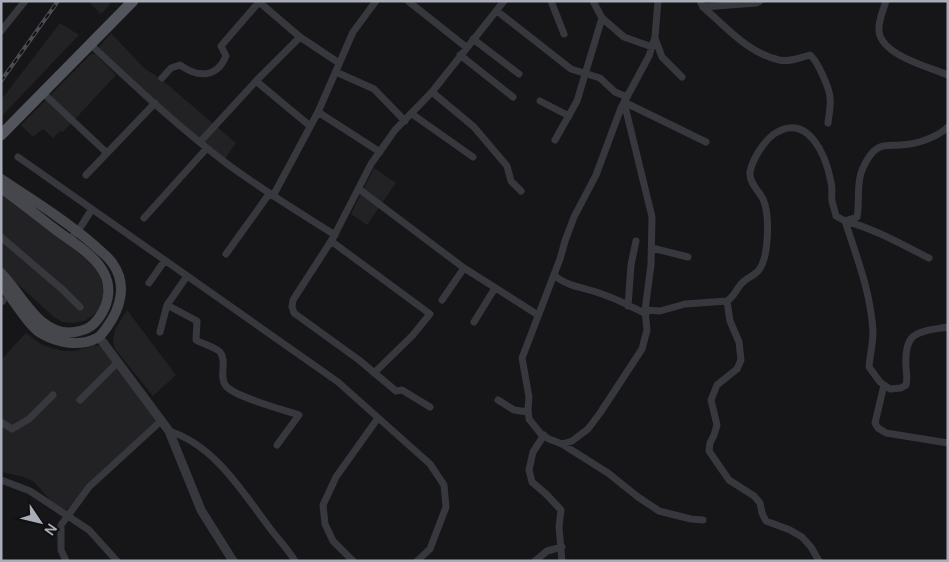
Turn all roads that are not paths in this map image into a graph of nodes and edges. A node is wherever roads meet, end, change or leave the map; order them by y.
1 (25, 1) edge
2 (124, 1) edge
3 (133, 1) edge
4 (376, 1) edge
5 (408, 1) edge
6 (504, 1) edge
7 (551, 1) edge
8 (593, 1) edge
9 (658, 1) edge
10 (760, 1) edge
11 (886, 1) edge
12 (258, 2) edge
13 (701, 4) edge
14 (497, 11) junction
15 (602, 18) junction
16 (1, 31) edge
17 (564, 34) dead end
18 (300, 37) junction
19 (655, 37) junction
20 (473, 39) junction
21 (90, 44) junction
22 (466, 47) junction
23 (652, 47) junction
24 (460, 55) junction
25 (339, 63) junction
26 (336, 72) junction
27 (585, 73) junction
28 (519, 74) dead end
29 (948, 75) edge
30 (682, 77) dead end
31 (162, 78) dead end
32 (256, 81) junction
33 (42, 92) junction
34 (432, 92) junction
35 (513, 97) dead end
36 (626, 100) junction
37 (540, 101) dead end
38 (155, 103) junction
39 (318, 112) junction
40 (412, 114) junction
41 (569, 116) junction
42 (405, 122) junction
43 (828, 122) dead end
44 (1, 125) edge
45 (310, 126) junction
46 (948, 127) edge
47 (1, 135) edge
48 (555, 140) dead end
49 (200, 142) junction
50 (706, 142) dead end
51 (207, 148) junction
52 (380, 152) junction
53 (107, 153) junction
54 (18, 157) dead end
55 (472, 157) dead end
56 (86, 175) dead end
57 (1, 178) edge
58 (1, 188) edge
59 (359, 189) junction
60 (521, 191) dead end
61 (271, 195) junction
62 (92, 209) junction
63 (144, 218) dead end
64 (845, 221) junction
65 (78, 231) junction
66 (1, 237) edge
67 (333, 238) junction
68 (69, 239) junction
69 (636, 242) dead end
70 (652, 248) junction
71 (226, 254) dead end
72 (688, 257) dead end
73 (928, 258) dead end
74 (165, 260) junction
75 (464, 268) junction
76 (1, 273) edge
77 (554, 275) junction
78 (188, 276) junction
79 (149, 283) dead end
80 (1, 285) edge
81 (495, 288) junction
82 (442, 300) dead end
83 (727, 302) junction
84 (167, 305) junction
85 (628, 306) junction
86 (80, 307) dead end
87 (646, 312) junction
88 (538, 315) junction
89 (474, 322) dead end
90 (38, 324) junction
91 (948, 327) edge
92 (160, 332) dead end
93 (99, 337) junction
94 (118, 362) junction
95 (374, 373) junction
96 (884, 385) junction
97 (53, 395) dead end
98 (80, 400) dead end
99 (498, 400) dead end
100 (430, 407) dead end
101 (528, 412) junction
102 (378, 418) junction
103 (162, 420) junction
104 (1, 422) edge
105 (169, 431) junction
106 (544, 436) junction
107 (948, 443) edge
108 (562, 444) junction
109 (277, 445) dead end
110 (1, 480) edge
111 (67, 516) junction
112 (703, 520) dead end
113 (562, 547) junction
114 (66, 561) edge
115 (117, 561) edge
116 (233, 561) edge
117 (295, 561) edge
118 (353, 561) edge
119 (417, 561) edge
120 (535, 561) edge
121 (562, 561) edge
122 (819, 561) edge

1 - 16 street
2 - 44 main road
3 - 21 main road
4 - 25 street
5 - 22 street
6 - 14 street
7 - 17 street
8 - 15 street
9 - 19 street
10 - 13 street
11 - 29 street
12 - 18 street
12 - 31 street
13 - 43 street
14 - 20 street
14 - 27 street
15 - 23 street
15 - 27 street
18 - 25 street
18 - 32 street
19 - 23 street
19 - 30 street
20 - 22 street
20 - 28 street
21 - 33 main road
21 - 38 street
22 - 24 street
23 - 36 street
24 - 34 street
24 - 35 street
25 - 26 street
26 - 39 street
26 - 42 street
27 - 36 street
27 - 41 street
32 - 45 street
32 - 49 street
33 - 47 main road
33 - 53 street
34 - 40 street
34 - 60 street
36 - 50 street
36 - 70 street
36 - 77 street
37 - 41 street
38 - 49 street
38 - 53 street
39 - 45 street
39 - 52 street
40 - 42 street
40 - 55 street
41 - 48 street
42 - 52 street
45 - 61 street
46 - 64 street
49 - 51 street
51 - 61 street
51 - 63 street
52 - 59 street
53 - 56 street
54 - 62 street
57 - 65 main road
58 - 68 main road
59 - 67 street
59 - 75 street
61 - 67 street
61 - 71 street
62 - 65 street
62 - 74 street
64 - 73 street
64 - 83 street
64 - 96 street
65 - 68 street
65 - 93 main road
66 - 86 street
67 - 95 street
67 - 95 street
68 - 90 main road
69 - 85 street
70 - 72 street
70 - 87 street
74 - 78 street
74 - 79 street
75 - 81 street
75 - 82 street
76 - 90 main road
77 - 85 street
77 - 88 street
78 - 84 street
78 - 102 street
80 - 90 main road
81 - 88 street
81 - 89 street
83 - 87 street
83 - 122 street
84 - 92 street
84 - 109 street
85 - 87 street
87 - 108 street
88 - 101 street
90 - 93 main road
91 - 96 street
93 - 94 street
94 - 98 street
94 - 103 street
95 - 100 street
96 - 107 street
97 - 104 street
99 - 101 street
101 - 106 street
102 - 118 street
102 - 119 street
103 - 105 street
103 - 111 street
105 - 116 street
105 - 117 street
106 - 108 street
106 - 113 street
108 - 112 street
110 - 111 street
111 - 114 street
111 - 115 street
113 - 120 street
113 - 121 street

